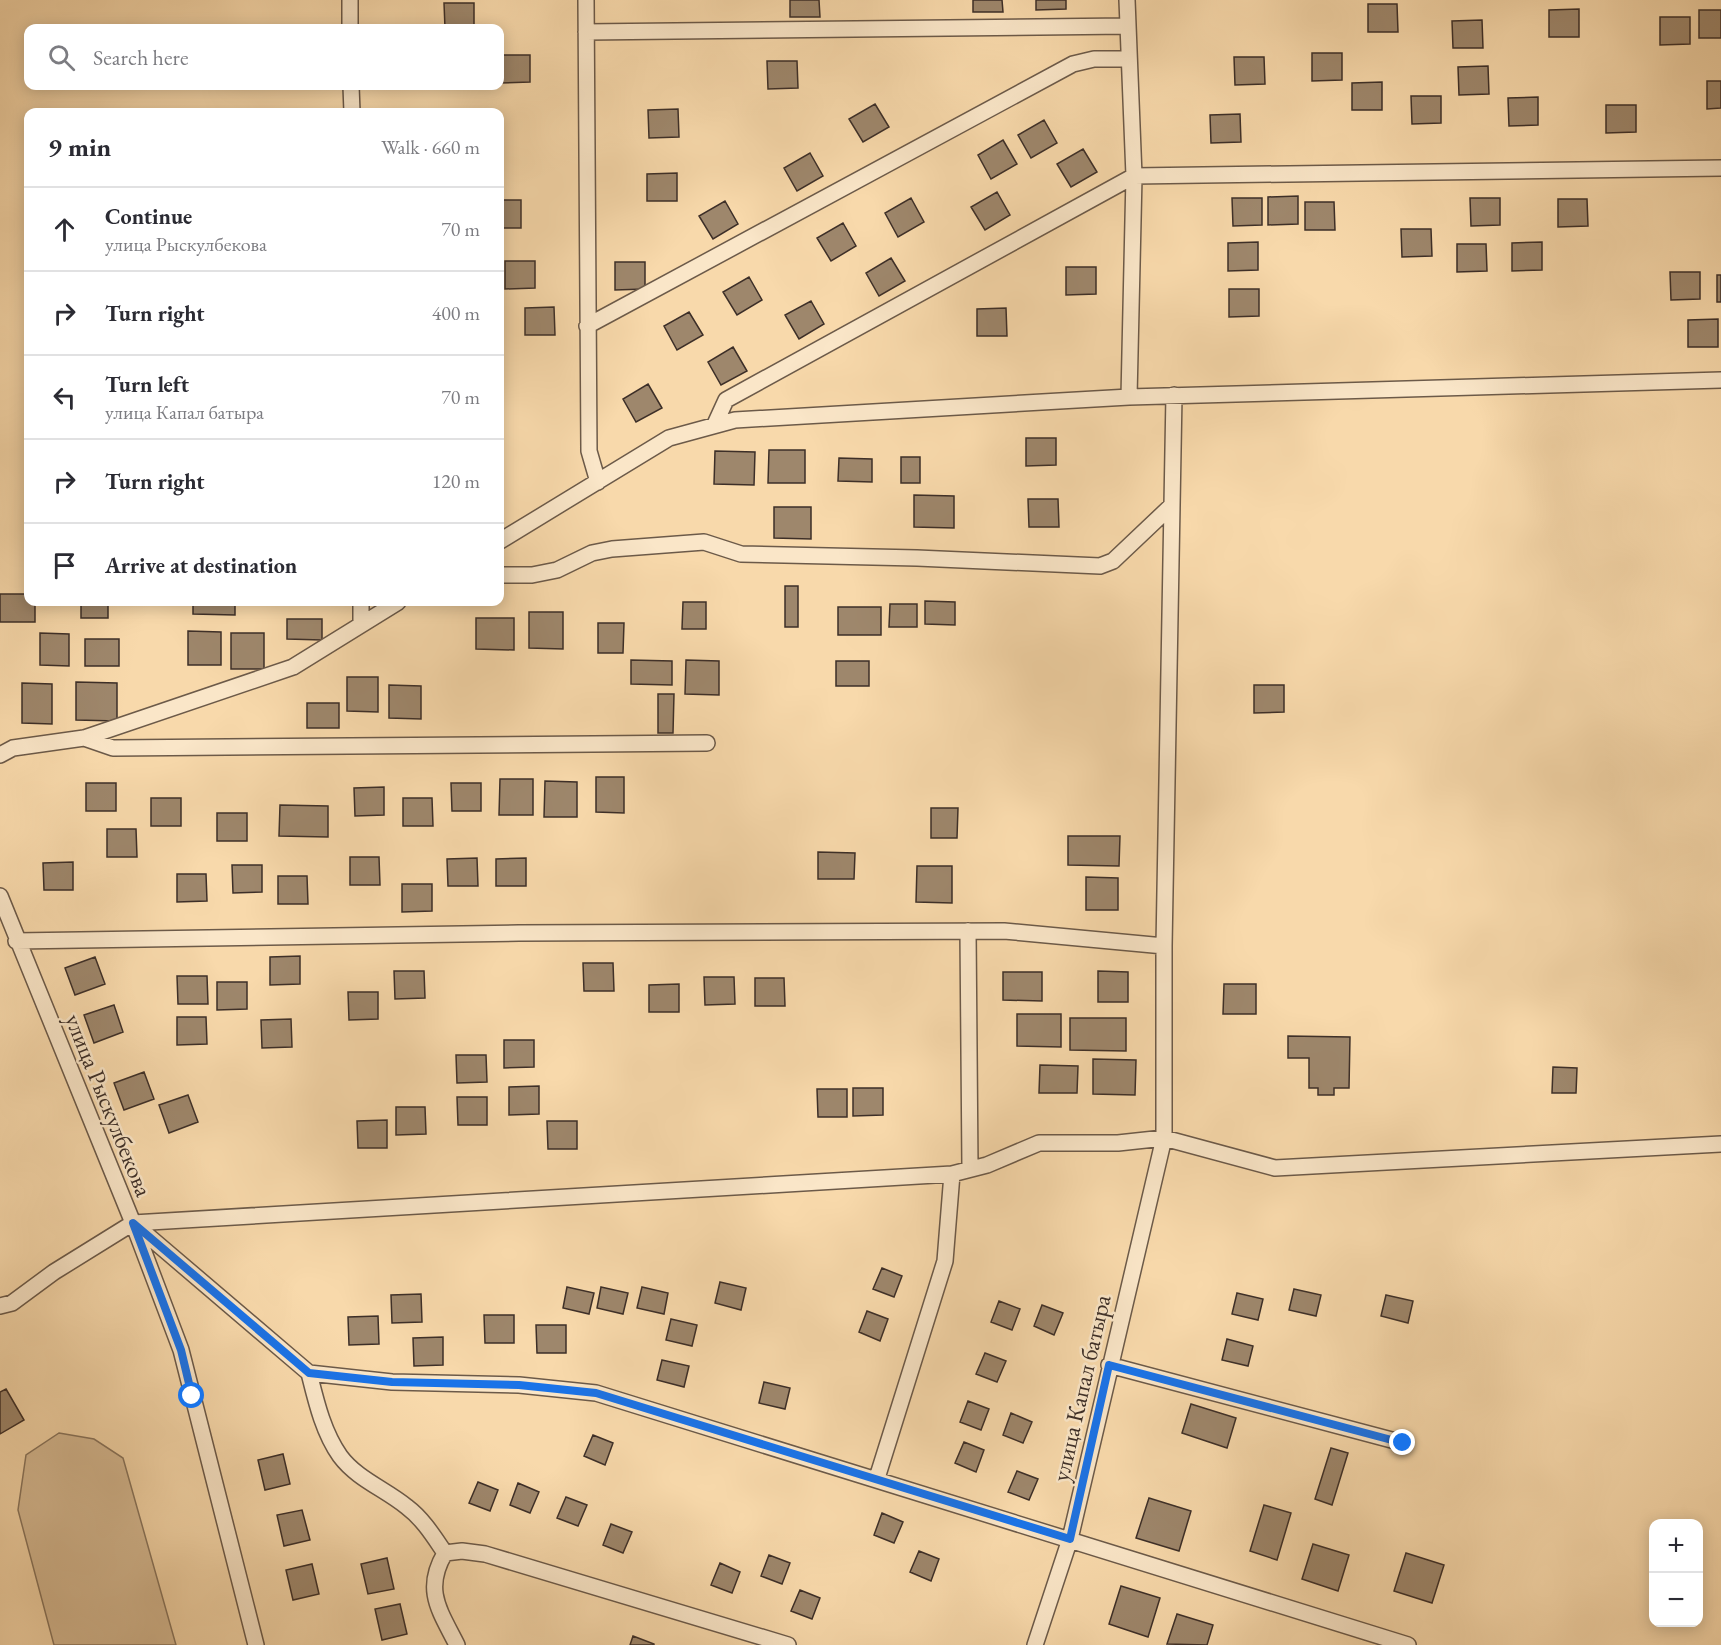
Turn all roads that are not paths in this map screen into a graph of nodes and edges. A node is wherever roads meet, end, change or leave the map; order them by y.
1 (350, 0) edge
2 (586, 0) edge
3 (1127, 0) edge
4 (350, 24) edge
5 (1128, 26) junction
6 (586, 32) junction
7 (1130, 59) junction
8 (351, 90) edge
9 (352, 108) edge
10 (1721, 168) edge
11 (1134, 176) junction
12 (587, 326) junction
13 (1721, 380) edge
14 (1174, 395) junction
15 (1130, 397) junction
16 (715, 424) junction
17 (598, 482) junction
18 (1170, 507) junction
19 (504, 539) edge
20 (504, 575) edge
21 (361, 606) edge
22 (391, 606) edge
23 (361, 624) junction
24 (84, 738) junction
25 (707, 743) dead end
26 (0, 755) edge
27 (0, 896) edge
28 (968, 931) junction
29 (16, 941) junction
30 (1164, 946) junction
31 (1164, 1138) junction
32 (1721, 1144) edge
33 (970, 1168) junction
34 (952, 1174) junction
35 (133, 1223) junction
36 (0, 1306) edge
37 (1109, 1365) junction
38 (309, 1373) junction
39 (1403, 1443) dead end
40 (877, 1478) junction
41 (1070, 1539) junction
42 (446, 1553) junction
43 (256, 1645) edge
44 (457, 1645) edge
45 (788, 1645) edge
46 (1035, 1645) edge
47 (1408, 1645) edge

1 - 4 street
2 - 6 street
3 - 5 street
5 - 6 street
5 - 7 street
6 - 12 street
7 - 11 street
7 - 12 street
8 - 9 street
10 - 11 street
11 - 15 street
11 - 16 street
12 - 17 street
13 - 14 street
14 - 15 street
14 - 18 street, улица Капал батыра
15 - 16 street
16 - 17 street
17 - 19 street
18 - 20 street
18 - 30 street, улица Капал батыра
21 - 23 street
22 - 23 street
23 - 24 street
24 - 25 street
24 - 26 street
27 - 29 street, улица Рыскулбекова
28 - 29 street
28 - 30 street
28 - 33 street
29 - 35 street, улица Рыскулбекова
30 - 31 street, улица Капал батыра
31 - 32 street
31 - 33 street
31 - 37 street, улица Капал батыра
33 - 34 street
34 - 35 street
34 - 40 street
35 - 36 street
35 - 38 street
35 - 43 street, улица Рыскулбекова
37 - 39 street
37 - 41 street, улица Капал батыра
38 - 40 street
38 - 42 street
40 - 41 street
41 - 46 street, улица Капал батыра
41 - 47 street
42 - 44 street
42 - 45 street

